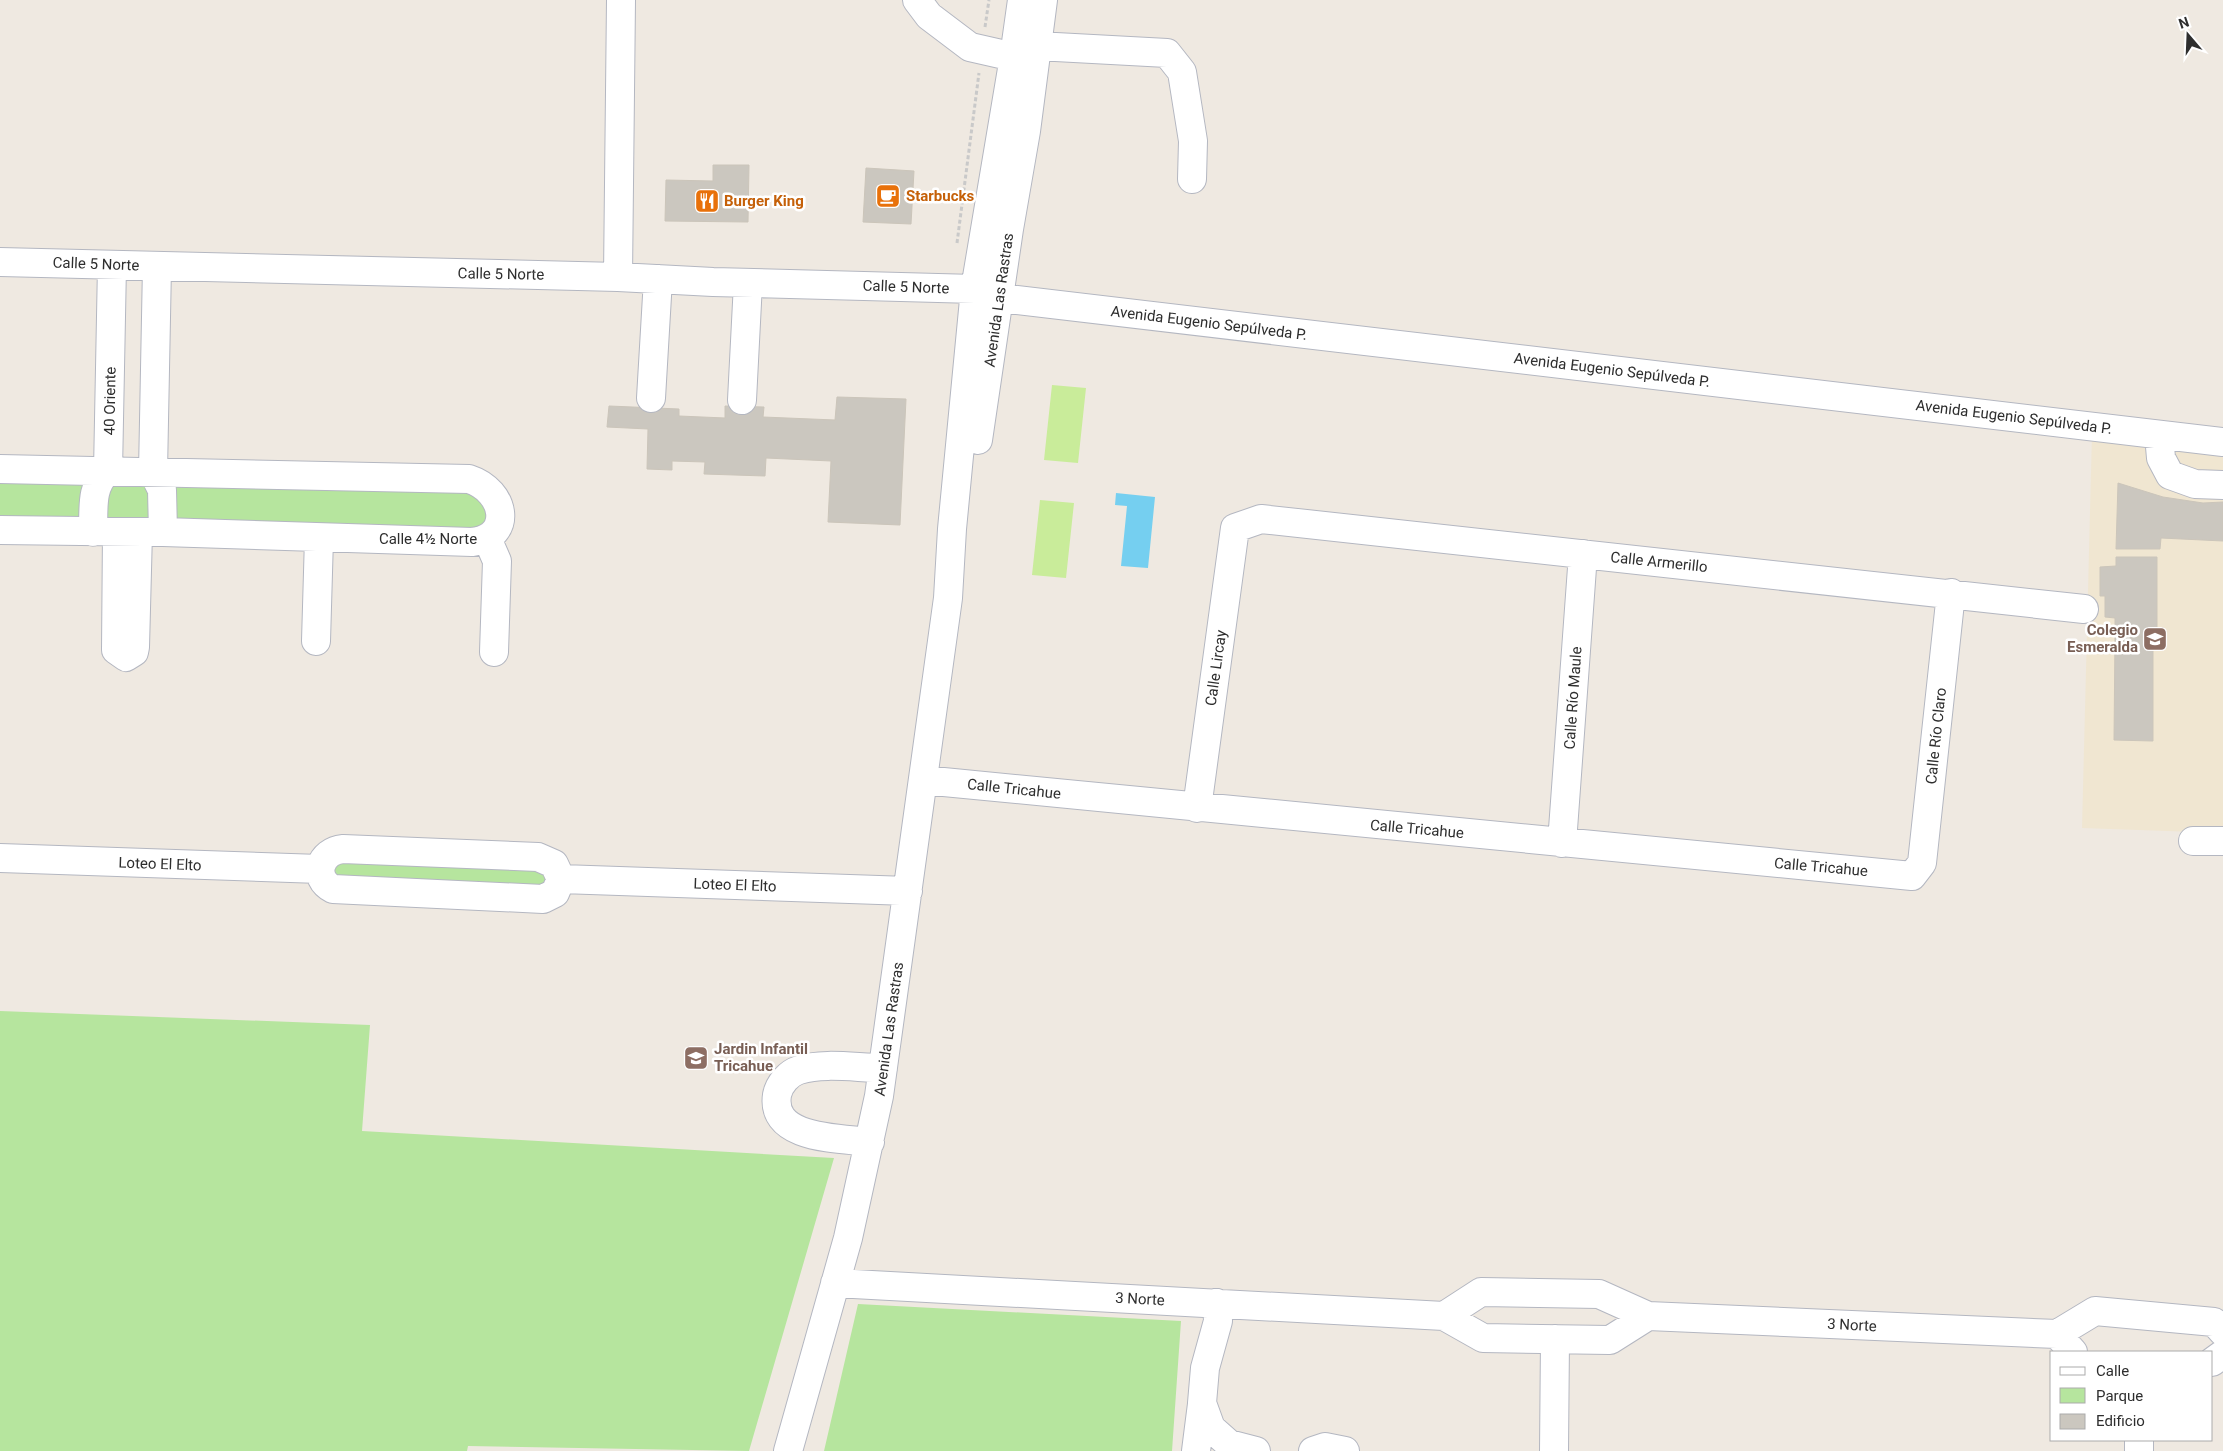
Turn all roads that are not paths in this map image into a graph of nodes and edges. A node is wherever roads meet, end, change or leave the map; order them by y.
1 (621, 0) edge
2 (917, 0) edge
3 (1022, 0) edge
4 (1043, 0) edge
5 (1026, 51) junction
6 (1192, 179) dead end
7 (0, 262) edge
8 (112, 265) junction
9 (157, 266) junction
10 (618, 276) junction
11 (658, 279) junction
12 (748, 283) junction
13 (975, 289) junction
14 (1000, 298) junction
15 (651, 398) dead end
16 (742, 400) dead end
17 (2159, 435) junction
18 (2223, 442) edge
19 (0, 469) edge
20 (108, 471) junction
21 (153, 472) junction
22 (2223, 484) edge
23 (1235, 528) joint
24 (0, 530) edge
25 (128, 532) junction
26 (319, 538) junction
27 (487, 538) junction
28 (1583, 554) junction
29 (1951, 593) junction
30 (948, 598) junction
31 (2084, 609) dead end
32 (316, 641) dead end
33 (494, 652) dead end
34 (923, 780) junction
35 (1197, 808) junction
36 (2193, 841) dead end
37 (2223, 841) edge
38 (1562, 843) junction
39 (0, 858) edge
40 (320, 869) junction
41 (1912, 876) joint
42 (561, 879) junction
43 (908, 891) junction
44 (883, 1068) junction
45 (870, 1142) junction
46 (836, 1283) junction
47 (1217, 1303) junction
48 (1444, 1316) junction
49 (1648, 1316) junction
50 (2223, 1332) edge
51 (1555, 1340) junction
52 (2065, 1343) edge
53 (1202, 1403) junction
54 (788, 1451) edge
55 (1196, 1451) edge
56 (1256, 1451) edge
57 (1313, 1451) edge
58 (1345, 1451) edge
59 (1554, 1451) edge

1 - 10 street
2 - 5 street
3 - 5 street, Avenida Las Rastras
4 - 5 street, Avenida Las Rastras
5 - 6 street
5 - 13 street, Avenida Las Rastras
5 - 14 street, Avenida Las Rastras
7 - 8 street, Calle 5 Norte
8 - 9 street, Calle 5 Norte
8 - 20 street, 40 Oriente
9 - 10 street, Calle 5 Norte
9 - 21 street
10 - 11 street, Calle 5 Norte
11 - 12 street, Calle 5 Norte
11 - 15 street
12 - 13 street, Calle 5 Norte
12 - 16 street
13 - 14 street, Calle 5 Norte
13 - 30 street, Avenida Las Rastras
14 - 17 street, Avenida Eugenio Sepúlveda P.
14 - 30 street, Avenida Las Rastras
17 - 18 street, Avenida Eugenio Sepúlveda P.
17 - 22 street
19 - 20 street, Calle 4½ Norte
20 - 21 street, Calle 4½ Norte
20 - 25 street
21 - 25 street
21 - 27 street, Calle 4½ Norte
23 - 28 street, Calle Armerillo
23 - 35 street, Calle Lircay
24 - 25 street, Calle 4½ Norte
25 - 26 street, Calle 4½ Norte
26 - 27 street, Calle 4½ Norte
26 - 32 street
27 - 33 street
28 - 29 street, Calle Armerillo
28 - 38 street, Calle Río Maule
29 - 31 street, Calle Armerillo
29 - 41 street, Calle Río Claro
30 - 34 street, Avenida Las Rastras
34 - 35 street, Calle Tricahue
34 - 43 street, Avenida Las Rastras
35 - 38 street, Calle Tricahue
36 - 37 street
38 - 41 street, Calle Tricahue
39 - 40 street, Loteo El Elto
40 - 42 street
40 - 42 street
42 - 43 street, Loteo El Elto
43 - 44 street, Avenida Las Rastras
44 - 45 street, Avenida Las Rastras
44 - 45 street
45 - 46 street, Avenida Las Rastras
46 - 47 street, 3 Norte
46 - 54 street, Avenida Las Rastras
47 - 48 street, 3 Norte
47 - 53 street
48 - 49 street, 3 Norte
48 - 51 street, 3 Norte
49 - 51 street, 3 Norte
49 - 52 street, 3 Norte
50 - 52 street, 3 Norte
51 - 59 street
53 - 55 street
53 - 56 street
57 - 58 street

